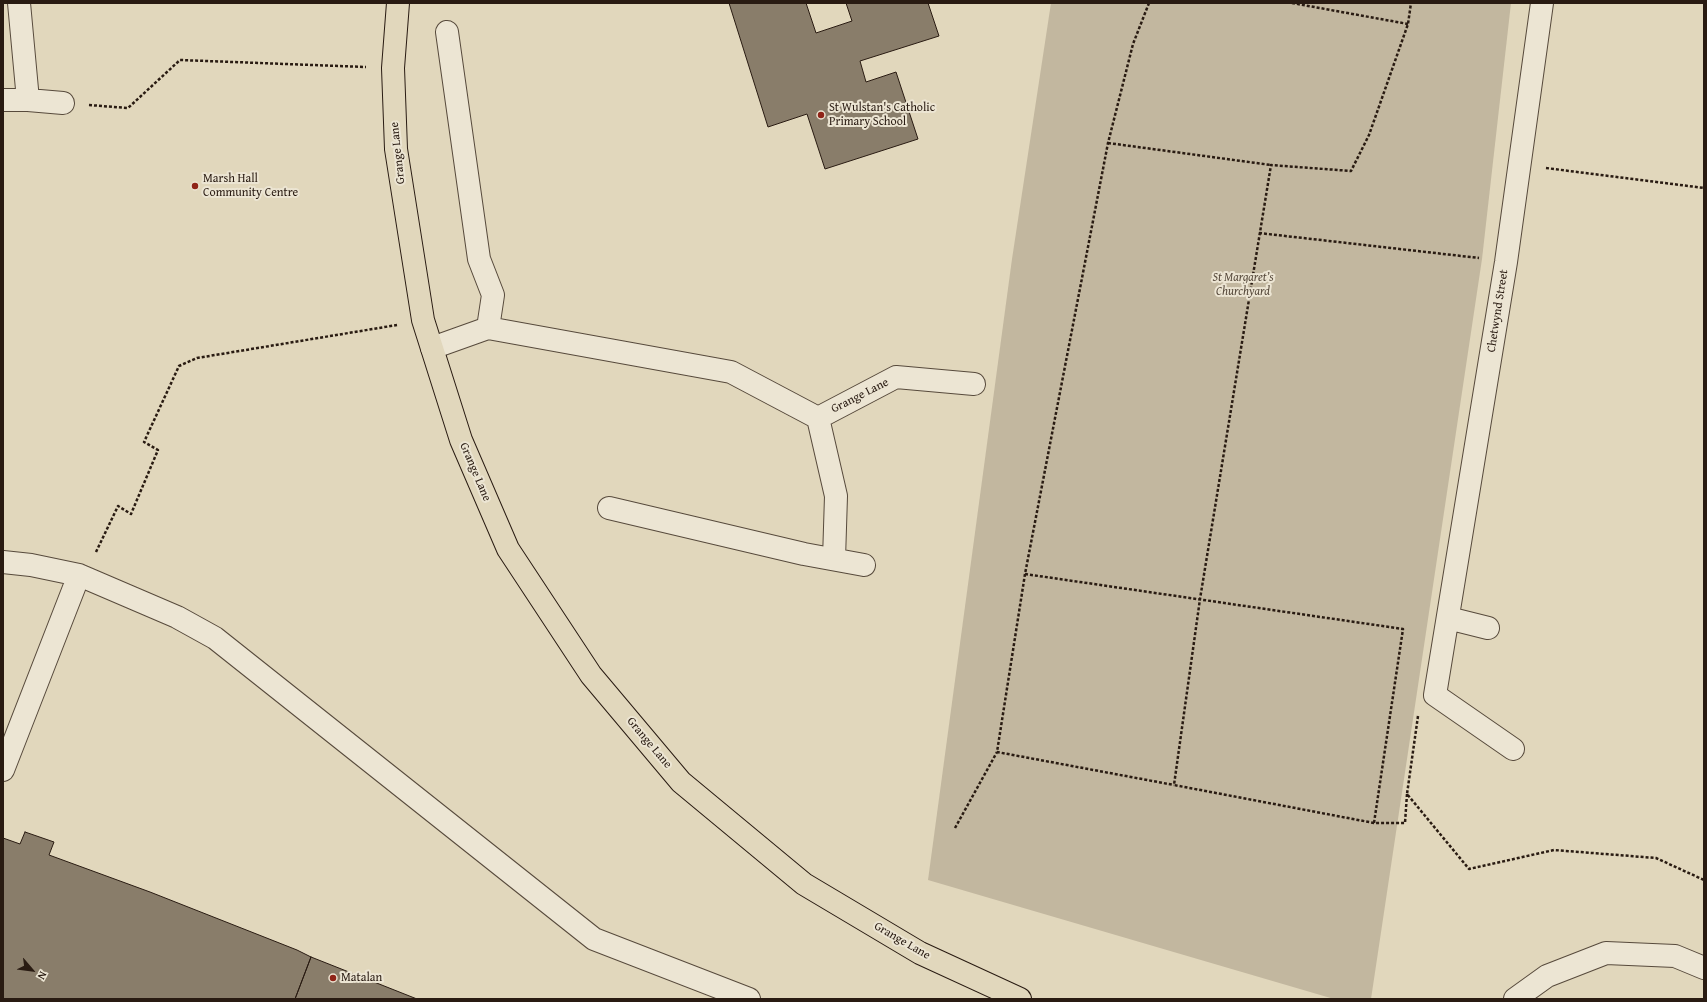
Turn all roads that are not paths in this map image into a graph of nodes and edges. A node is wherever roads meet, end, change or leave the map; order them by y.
1 (19, 3) edge
2 (398, 3) edge
3 (1542, 3) edge
4 (447, 32) dead end
5 (3, 100) edge
6 (28, 100) junction
7 (63, 104) road end
8 (488, 328) junction
9 (432, 348) junction
10 (974, 384) dead end
11 (818, 418) junction
12 (609, 508) dead end
13 (834, 559) junction
14 (3, 562) edge
15 (864, 565) dead end
16 (79, 575) junction
17 (1448, 618) junction
18 (1488, 628) dead end
19 (1513, 749) dead end
20 (3, 770) edge
21 (1704, 968) edge
22 (749, 999) edge
23 (1020, 999) edge
24 (1515, 999) edge

1 - 6 street
2 - 9 highway, Grange Lane
3 - 17 street, Chetwynd Street
4 - 8 street
5 - 6 street
6 - 7 street
8 - 9 street, Grange Lane
8 - 11 street, Grange Lane
9 - 23 highway, Grange Lane
10 - 11 street, Grange Lane
11 - 13 street, Grange Lane
12 - 13 street
13 - 15 street
14 - 16 street
16 - 20 street
16 - 22 street
17 - 18 street
17 - 19 street, Chetwynd Street
21 - 24 street

